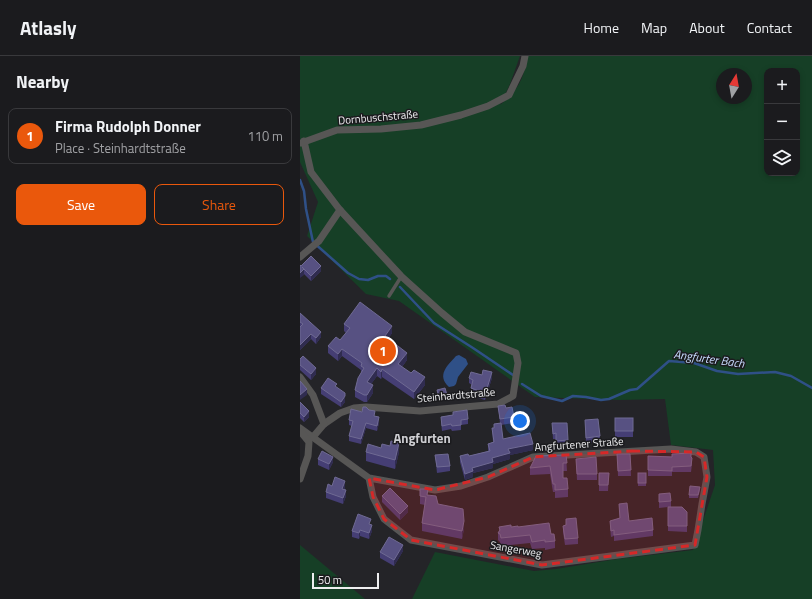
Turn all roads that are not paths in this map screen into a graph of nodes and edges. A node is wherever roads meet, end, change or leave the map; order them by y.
1 (525, 56) edge
2 (302, 142) edge
3 (340, 210) junction
4 (300, 257) edge
5 (401, 276) junction
6 (389, 296) dead end
7 (300, 377) edge
8 (324, 424) junction
9 (300, 430) edge
10 (313, 437) junction
11 (369, 478) junction
12 (300, 479) edge
13 (695, 545) joint

1 - 2 street, Dornbuschstraße
2 - 3 street
3 - 4 street
3 - 5 street
5 - 6 lane
5 - 8 street, Steinhardtstraße
7 - 8 street
8 - 10 street, Steinhardtstraße
9 - 10 street
9 - 12 street
10 - 11 street, Angfurtener Straße
11 - 13 street, Sangerweg
11 - 13 street, Angfurtener Straße

